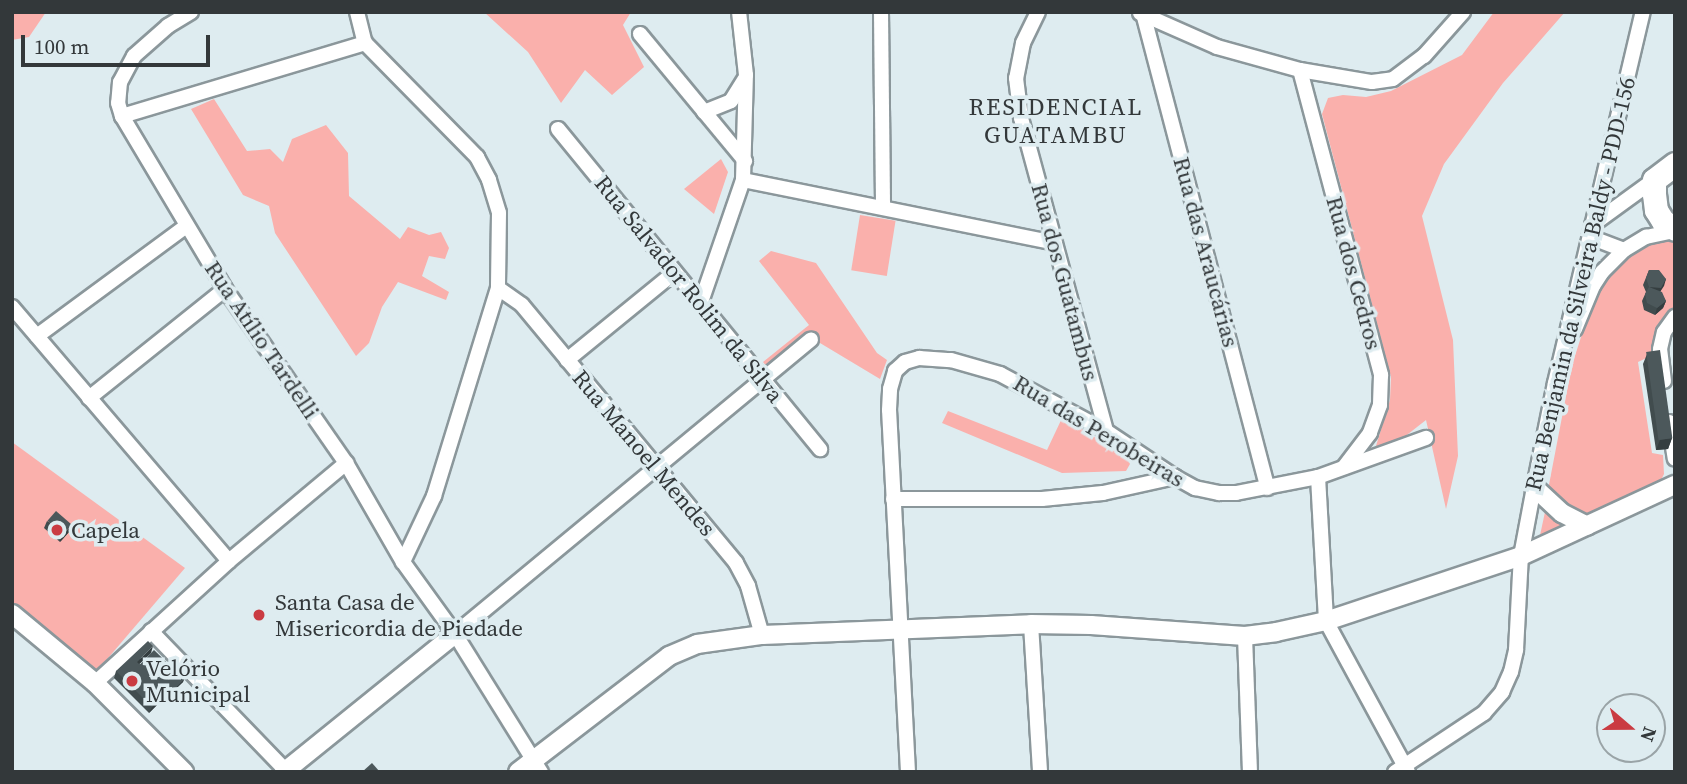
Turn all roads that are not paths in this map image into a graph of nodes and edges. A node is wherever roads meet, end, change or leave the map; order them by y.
1 (191, 12) edge
2 (357, 12) edge
3 (739, 12) edge
4 (881, 12) edge
5 (1038, 12) edge
6 (1464, 12) edge
7 (1643, 12) edge
8 (1141, 15) edge
9 (639, 34) dead end
10 (365, 43) junction
11 (1300, 69) junction
12 (746, 75) junction
13 (704, 112) junction
14 (122, 116) junction
15 (558, 129) dead end
16 (745, 161) junction
17 (1675, 164) edge
18 (743, 180) junction
19 (1654, 180) junction
20 (883, 206) junction
21 (186, 226) junction
22 (1675, 230) edge
23 (1591, 231) junction
24 (1055, 243) junction
25 (1624, 250) junction
26 (675, 272) junction
27 (1602, 272) junction
28 (1580, 276) junction
29 (498, 288) junction
30 (225, 289) junction
31 (701, 302) junction
32 (12, 307) edge
33 (1675, 317) edge
34 (37, 336) junction
35 (811, 339) dead end
36 (567, 360) junction
37 (764, 380) junction
38 (1555, 383) junction
39 (89, 398) junction
40 (1105, 431) junction
41 (1426, 438) dead end
42 (820, 449) dead end
43 (1675, 459) edge
44 (346, 463) junction
45 (657, 468) junction
46 (1343, 468) junction
47 (1175, 477) junction
48 (1318, 477) junction
49 (1675, 485) edge
50 (1534, 486) junction
51 (1268, 488) junction
52 (893, 499) junction
53 (1587, 526) junction
54 (1521, 556) junction
55 (229, 561) junction
56 (403, 562) junction
57 (12, 614) edge
58 (1326, 621) junction
59 (1031, 624) junction
60 (901, 629) junction
61 (151, 631) junction
62 (455, 634) junction
63 (762, 635) junction
64 (1245, 636) junction
65 (94, 683) junction
66 (538, 766) edge
67 (1403, 770) edge
68 (285, 771) edge
69 (184, 772) edge
70 (518, 772) edge
71 (908, 772) edge
72 (1040, 772) edge
73 (1250, 772) edge

1 - 14 street
2 - 10 street
3 - 12 street
4 - 20 street
5 - 24 street, Rua dos Guatambus
6 - 11 street
7 - 23 street, Rua Benjamin da Silveira Baldy - PDD-156
8 - 11 street
8 - 51 street, Rua das Araucárias
9 - 13 street
10 - 14 street
10 - 29 street
11 - 46 street, Rua dos Cedros
12 - 13 street
12 - 16 street
13 - 16 street
14 - 21 street, Rua Atílio Tardelli
15 - 26 street, Rua Salvador Rolim da Silva
16 - 18 street
17 - 19 main road
18 - 20 street
18 - 31 street
19 - 22 main road
19 - 23 street
20 - 24 street
21 - 30 street, Rua Atílio Tardelli
21 - 34 street
22 - 25 street
23 - 25 street
23 - 28 street, Rua Benjamin da Silveira Baldy - PDD-156
24 - 40 street, Rua dos Guatambus
25 - 27 street
26 - 31 street, Rua Salvador Rolim da Silva
26 - 36 street
27 - 28 street
27 - 38 street
28 - 38 street, Rua Benjamin da Silveira Baldy - PDD-156
29 - 36 street, Rua Manoel Mendes
29 - 56 street
30 - 39 street
30 - 44 street, Rua Atílio Tardelli
31 - 37 street, Rua Salvador Rolim da Silva
32 - 34 street
33 - 43 street
34 - 39 street
35 - 37 street
36 - 45 street, Rua Manoel Mendes
37 - 42 street, Rua Salvador Rolim da Silva
37 - 45 street
38 - 50 street, Rua Benjamin da Silveira Baldy - PDD-156
39 - 55 street
40 - 47 street, Rua das Perobeiras
40 - 52 street, Rua das Perobeiras
41 - 46 street, Rua das Perobeiras
44 - 55 street
44 - 56 street, Rua Atílio Tardelli
45 - 62 street
45 - 63 street, Rua Manoel Mendes
46 - 48 street, Rua das Perobeiras
47 - 51 street, Rua das Perobeiras
47 - 52 street
48 - 51 street, Rua das Perobeiras
48 - 58 street
49 - 53 street
50 - 53 street
50 - 54 street, Rua Benjamin da Silveira Baldy - PDD-156
52 - 60 street
53 - 54 street
54 - 58 street
54 - 67 street, Rua Benjamin da Silveira Baldy - PDD-156
55 - 61 street
56 - 62 street, Rua Atílio Tardelli
57 - 65 street
58 - 64 street
58 - 67 street
59 - 60 street
59 - 64 street
59 - 72 street
60 - 63 street
60 - 71 street
61 - 65 street
61 - 68 street
62 - 66 street, Rua Atílio Tardelli
62 - 68 street
63 - 66 street
64 - 73 street
65 - 69 street
66 - 70 street

